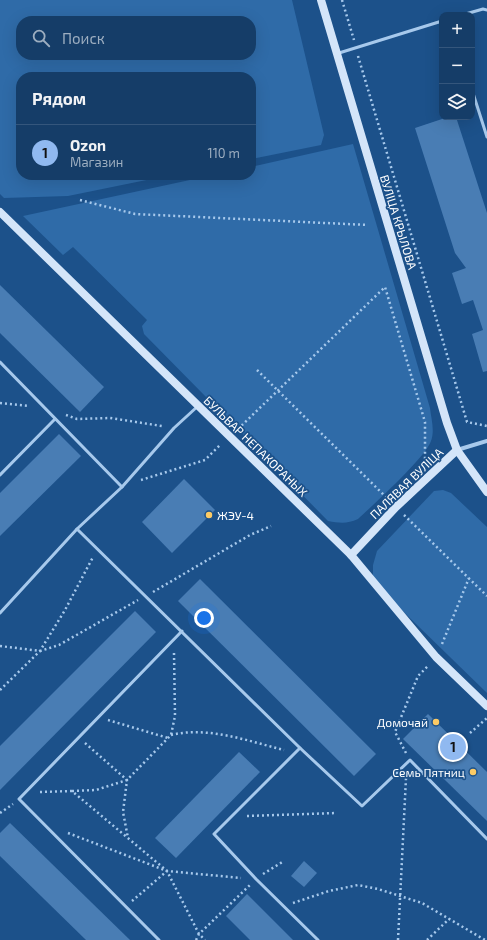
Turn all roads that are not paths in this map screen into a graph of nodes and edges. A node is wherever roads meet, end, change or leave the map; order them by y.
1 (321, 0) edge
2 (487, 10) edge
3 (472, 12) edge
4 (439, 22) edge
5 (337, 54) junction
6 (475, 99) edge
7 (487, 137) edge
8 (0, 212) edge
9 (0, 362) edge
10 (198, 406) junction
11 (55, 418) junction
12 (487, 441) edge
13 (457, 450) junction
14 (0, 475) edge
15 (122, 487) junction
16 (487, 492) edge
17 (77, 529) junction
18 (350, 555) junction
19 (0, 613) edge
20 (182, 631) junction
21 (487, 706) edge
22 (300, 748) junction
23 (487, 839) edge
24 (159, 940) edge
25 (318, 940) edge

1 - 5 main road, ВУЛІЦА КРЫЛОВА
2 - 3 lane
4 - 5 lane
5 - 13 main road, ВУЛІЦА КРЫЛОВА
6 - 7 lane
8 - 10 main road, БУЛЬВАР НЕПАКОРАНЫХ
9 - 11 lane
10 - 15 lane
10 - 18 main road, БУЛЬВАР НЕПАКОРАНЫХ
11 - 14 lane
11 - 15 lane
12 - 13 street, ПАЛЯВАЯ ВУЛІЦА
13 - 16 main road, ВУЛІЦА КРЫЛОВА
13 - 18 main road, ПАЛЯВАЯ ВУЛІЦА
15 - 17 lane
17 - 19 lane
17 - 20 lane
18 - 21 main road, БУЛЬВАР НЕПАКОРАНЫХ
20 - 22 lane
20 - 24 lane
22 - 23 lane
22 - 25 lane

